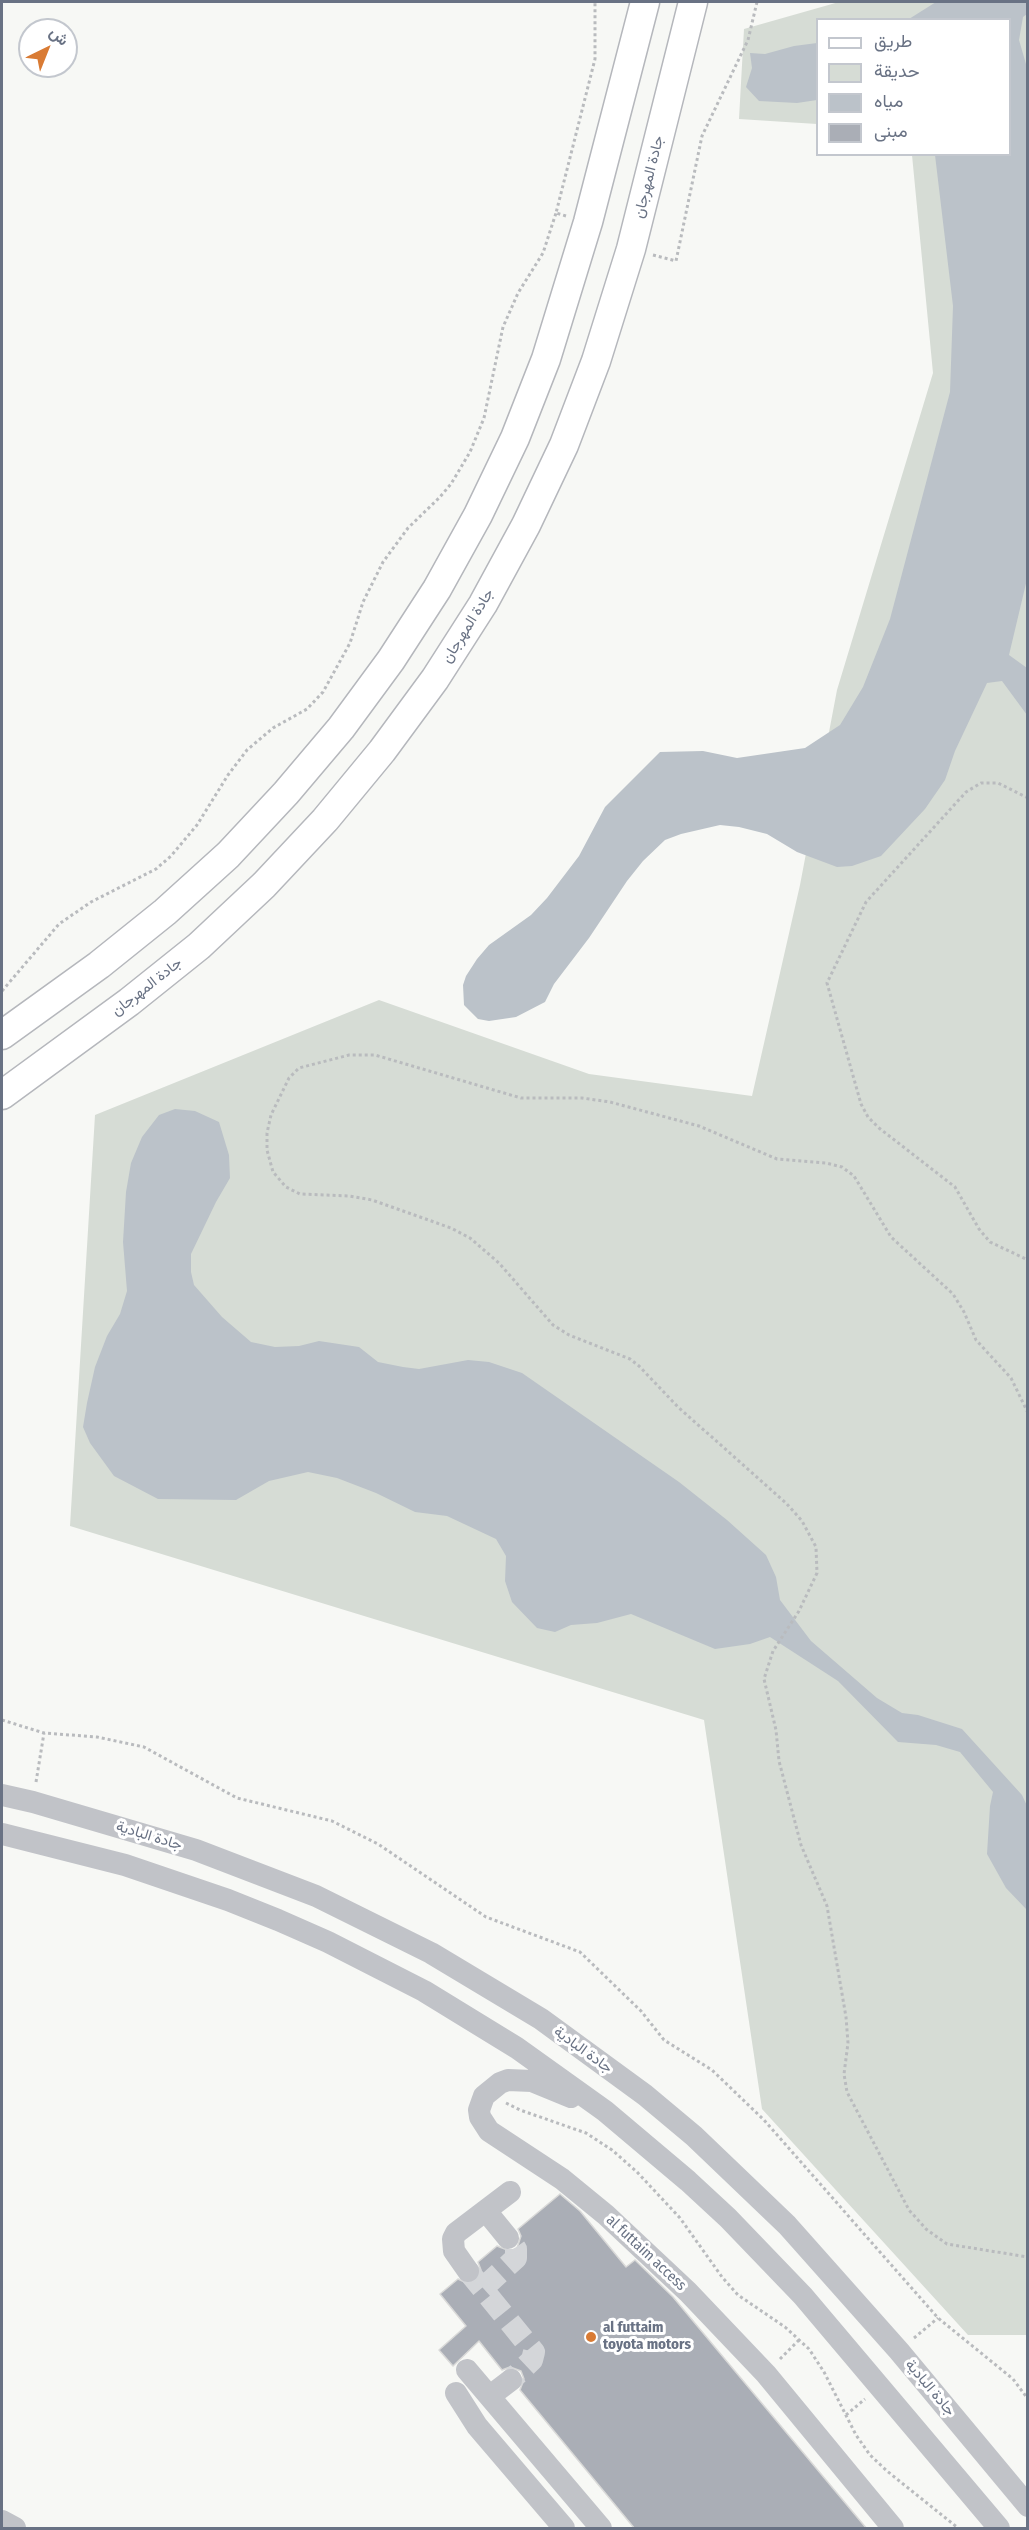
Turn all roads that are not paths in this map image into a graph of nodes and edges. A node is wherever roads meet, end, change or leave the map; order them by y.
1 (645, 2) edge
2 (693, 2) edge
3 (2, 1035) edge
4 (2, 1095) edge
5 (2, 1795) edge
6 (2, 1834) edge
7 (605, 2111) junction
8 (510, 2192) dead end
9 (486, 2211) junction
10 (508, 2238) tunnel mouth
11 (468, 2271) tunnel mouth
12 (467, 2370) dead end
13 (512, 2380) tunnel mouth
14 (456, 2393) dead end
15 (490, 2396) junction
16 (511, 2422) junction
17 (490, 2442) junction
18 (1028, 2506) edge
19 (2, 2522) edge
20 (15, 2529) edge
21 (564, 2529) edge
22 (601, 2529) edge
23 (892, 2529) edge
24 (999, 2529) edge

1 - 3 main road
2 - 4 main road, جادة المهرجان
5 - 18 street, جادة البادية
6 - 7 street
7 - 23 street, al futtaim access
7 - 24 street
8 - 9 street
9 - 10 street
9 - 11 street
12 - 15 street
13 - 15 street
14 - 17 street
15 - 16 street
16 - 17 street
16 - 22 street
17 - 21 street
19 - 20 street

